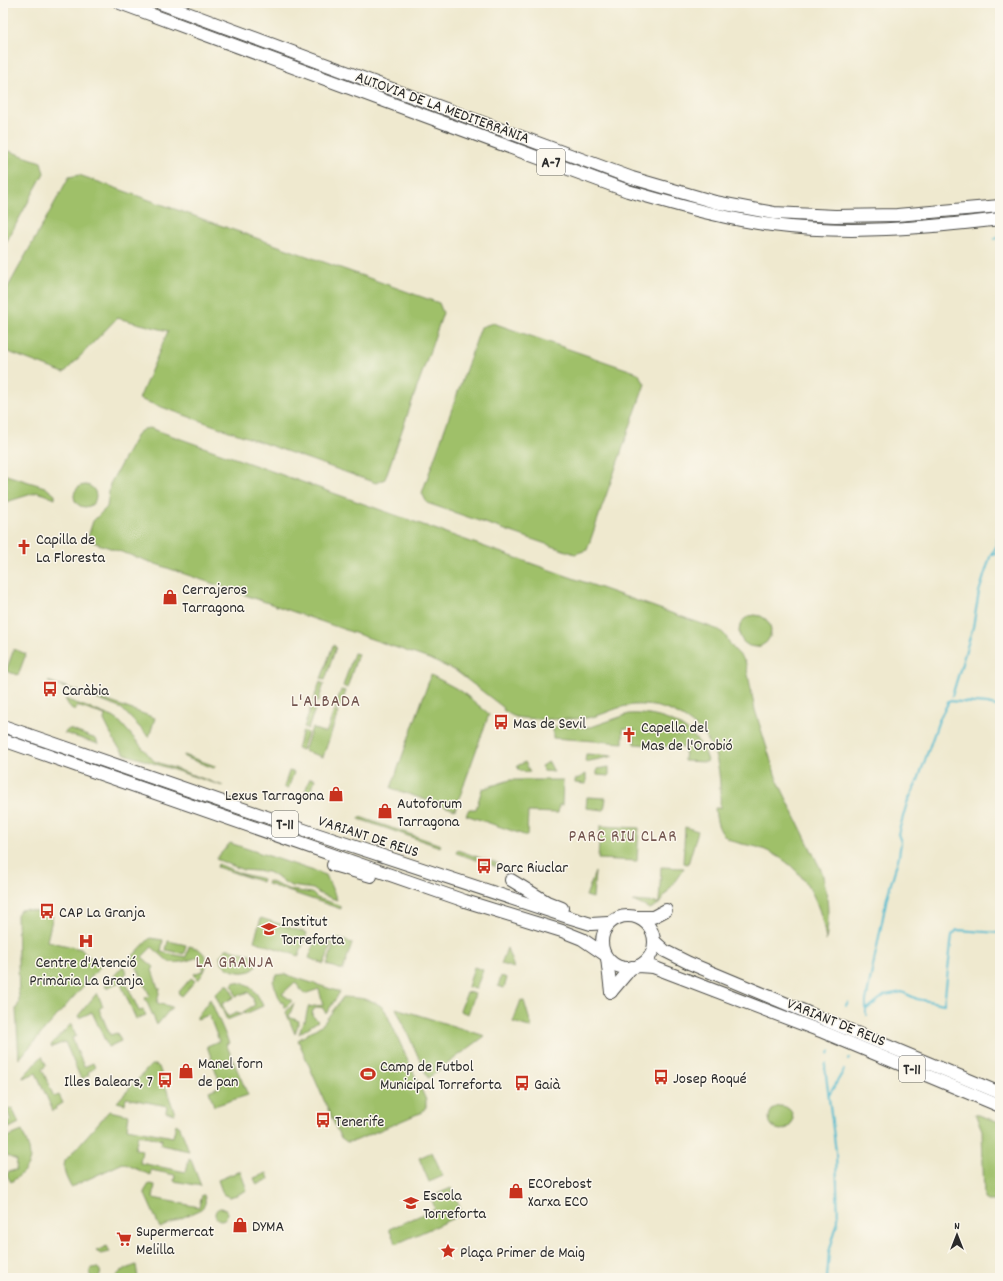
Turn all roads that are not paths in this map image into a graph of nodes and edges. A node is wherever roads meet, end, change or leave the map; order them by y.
1 (120, 3) edge
2 (160, 3) edge
3 (1000, 206) edge
4 (1000, 219) edge
5 (3, 726) edge
6 (3, 740) edge
7 (333, 865) dead end
8 (511, 880) dead end
9 (465, 900) junction
10 (637, 917) junction
11 (603, 924) junction
12 (653, 936) junction
13 (606, 956) junction
14 (635, 966) junction
15 (905, 1066) junction
16 (946, 1090) dead end
17 (1000, 1093) edge
18 (1000, 1106) edge

1 - 4 highway, AUTOVIA DE LA MEDITERRÀNIA / A-7
2 - 3 highway, AUTOVIA DE LA MEDITERRÀNIA / A-7
5 - 11 highway, VARIANT DE REUS / T-11
6 - 9 highway, VARIANT DE REUS / T-11
7 - 9 highway
8 - 11 highway
9 - 13 highway, VARIANT DE REUS / T-11
10 - 11 highway
10 - 12 highway, T-11
10 - 12 highway
11 - 13 highway
12 - 14 highway
12 - 17 highway, VARIANT DE REUS / T-11
13 - 14 highway, T-11
13 - 14 highway
14 - 15 highway, VARIANT DE REUS / T-11
15 - 16 highway
15 - 18 highway, VARIANT DE REUS / T-11

